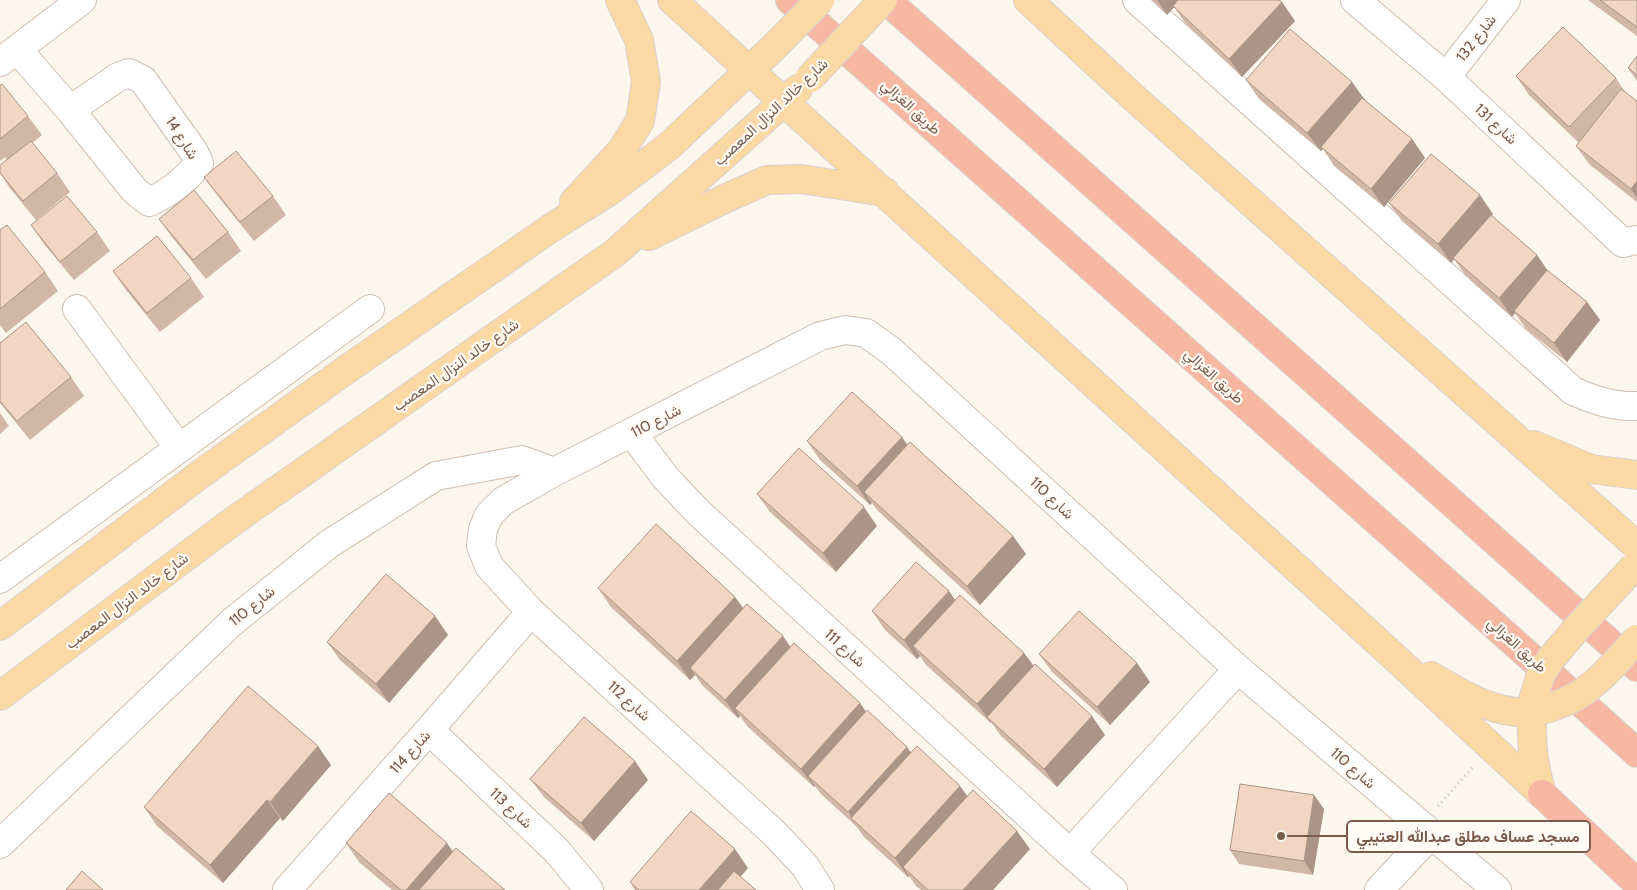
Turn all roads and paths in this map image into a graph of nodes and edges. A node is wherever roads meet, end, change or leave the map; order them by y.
1 (82, 0) edge
2 (620, 0) edge
3 (672, 0) edge
4 (790, 0) edge
5 (820, 0) edge
6 (885, 0) edge
7 (1016, 0) edge
8 (1028, 0) edge
9 (1137, 0) edge
10 (1355, 0) edge
11 (1506, 0) edge
12 (1066, 35) junction
13 (8, 55) edge
14 (750, 69) junction
15 (1446, 77) junction
16 (785, 102) junction
17 (70, 110) junction
18 (885, 192) junction
19 (551, 228) junction
20 (1636, 246) edge
21 (616, 252) junction
22 (77, 308) dead end
23 (370, 309) dead end
24 (1637, 406) edge
25 (632, 433) junction
26 (1513, 437) junction
27 (179, 448) junction
28 (554, 472) junction
29 (1637, 475) edge
30 (503, 500) joint
31 (1636, 559) edge
32 (0, 579) edge
33 (531, 612) junction
34 (0, 626) edge
35 (1637, 639) edge
36 (1390, 653) junction
37 (1637, 667) edge
38 (1238, 669) junction
39 (0, 696) edge
40 (1534, 709) junction
41 (429, 730) junction
42 (1492, 747) junction
43 (1637, 753) edge
44 (1542, 794) junction
45 (1426, 830) junction
46 (0, 844) edge
47 (1070, 853) junction
48 (1637, 883) edge
49 (287, 890) edge
50 (589, 890) edge
51 (820, 890) edge
52 (1113, 890) edge
53 (1379, 890) edge
54 (1497, 890) edge

1 - 13 street, شارع 14
2 - 19 main road
3 - 14 main road
4 - 43 highway, طريق الغزالي
5 - 14 main road, bridge
6 - 16 main road, شارع خالد النزال المعصب, bridge
6 - 37 highway
7 - 12 main road
8 - 12 main road
9 - 24 street
10 - 15 street, شارع 131
11 - 15 street, شارع 132
12 - 26 main road
13 - 17 street, شارع 14
14 - 16 main road
14 - 19 main road
15 - 20 street, شارع 131
16 - 18 main road
16 - 21 main road, شارع خالد النزال المعصب
17 - 17 street, شارع 14
18 - 21 main road
18 - 36 main road
19 - 34 main road
21 - 39 main road, شارع خالد النزال المعصب
22 - 27 street
23 - 27 street
25 - 28 street, شارع 110
25 - 38 street, شارع 110
25 - 47 street, شارع 111
26 - 29 main road
26 - 31 main road
27 - 32 street
28 - 30 street, شارع 110
28 - 46 street, شارع 110
30 - 33 street, شارع 112
31 - 40 main road, bridge
33 - 41 street, 114 شارع
33 - 51 street, شارع 112
35 - 40 main road, bridge
36 - 40 main road
36 - 42 main road
38 - 45 street, شارع 110
38 - 47 street
40 - 44 main road
41 - 49 street, 114 شارع
41 - 50 street, شارع 113
42 - 44 main road
42 - 45 path
44 - 48 highway
45 - 53 street
45 - 54 street, شارع 110
47 - 52 street, شارع 111

